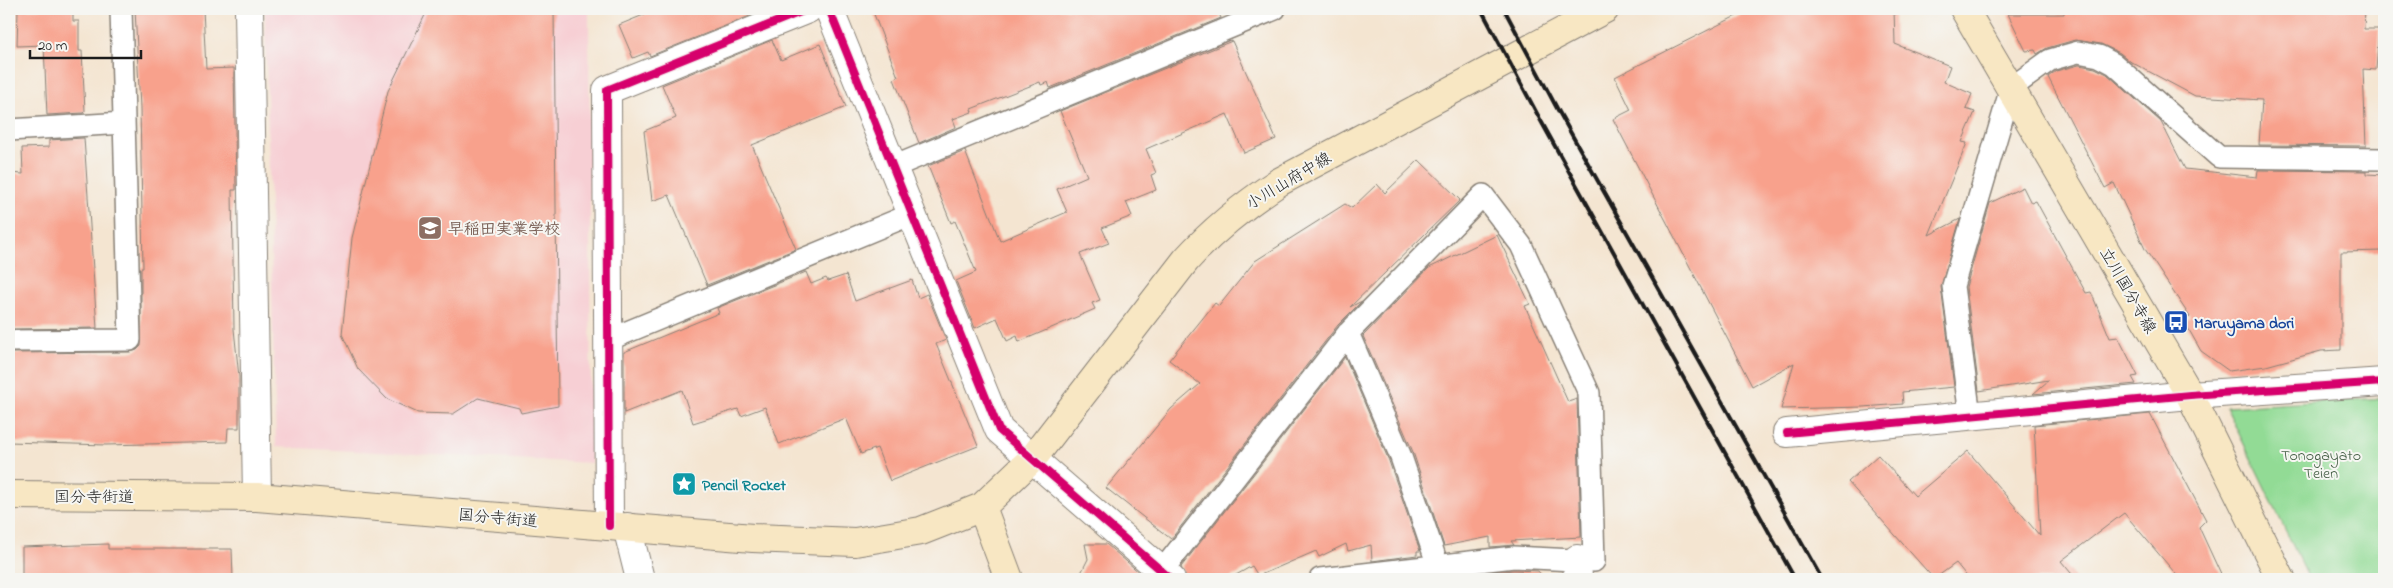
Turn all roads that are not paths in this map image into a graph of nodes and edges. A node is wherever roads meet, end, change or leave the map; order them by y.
1 (121, 9) edge
2 (249, 9) edge
3 (808, 9) edge
4 (829, 9) edge
5 (1275, 9) edge
6 (1605, 9) edge
7 (1964, 9) edge
8 (2011, 88) junction
9 (124, 123) junction
10 (9, 130) edge
11 (2384, 159) edge
12 (893, 167) junction
13 (912, 214) junction
14 (1348, 333) junction
15 (608, 340) junction
16 (9, 341) edge
17 (2384, 382) edge
18 (2190, 395) junction
19 (1970, 416) junction
20 (1787, 433) dead end
21 (1033, 458) junction
22 (9, 495) edge
23 (257, 497) junction
24 (982, 507) junction
25 (618, 526) junction
26 (1438, 566) junction
27 (1578, 569) edge
28 (1167, 575) edge
29 (640, 579) edge
30 (1009, 579) edge
31 (1320, 579) edge
32 (2281, 579) edge

1 - 9 lane
2 - 23 street
3 - 15 street
4 - 12 street
5 - 12 lane
6 - 21 main road, 小川山府中線
7 - 8 main road, 立川国分寺線
8 - 11 lane
8 - 18 main road, 立川国分寺線
8 - 19 lane
9 - 10 lane
9 - 16 lane
12 - 13 street
13 - 15 lane
13 - 21 street
14 - 26 lane
14 - 27 lane
14 - 28 lane
15 - 25 street
17 - 18 street
18 - 19 street
18 - 32 main road, 立川国分寺線
19 - 20 street
21 - 24 main road, 小川山府中線
21 - 28 street
22 - 23 main road, 国分寺街道
23 - 25 main road, 国分寺街道
24 - 25 main road, 国分寺街道
24 - 30 main road
25 - 29 street
26 - 27 lane
26 - 31 lane

